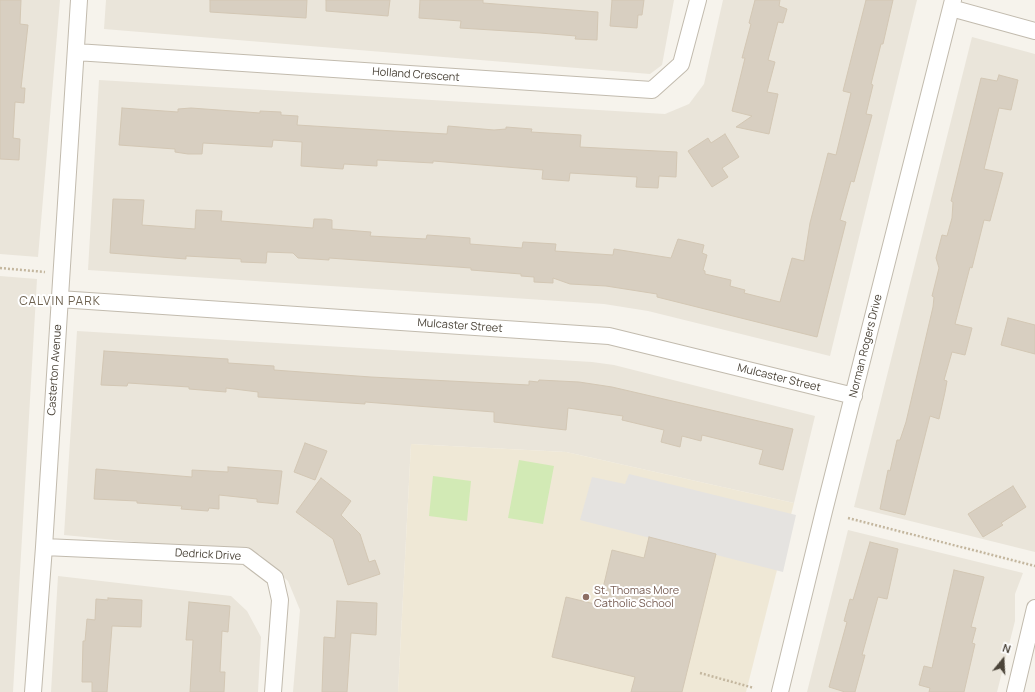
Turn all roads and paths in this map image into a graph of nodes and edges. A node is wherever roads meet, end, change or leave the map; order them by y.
1 (79, 0) edge
2 (698, 0) edge
3 (952, 4) edge
4 (1035, 30) edge
5 (76, 52) junction
6 (0, 268) edge
7 (61, 275) junction
8 (60, 299) junction
9 (854, 396) junction
10 (848, 518) dead end
11 (44, 547) junction
12 (1035, 566) edge
13 (1035, 608) edge
14 (700, 673) dead end
15 (754, 688) dead end
16 (33, 692) edge
17 (273, 692) edge
18 (780, 692) edge
19 (1015, 692) edge

1 - 5 street, Casterton Avenue
2 - 5 street, Holland Crescent
3 - 4 street
3 - 9 street, Norman Rogers Drive
5 - 7 street, Casterton Avenue
6 - 7 path
7 - 8 street, Casterton Avenue
8 - 9 street, Mulcaster Street
8 - 11 street, Casterton Avenue
9 - 18 street, Norman Rogers Drive
10 - 12 path
11 - 16 street, Casterton Avenue
11 - 17 street, Dedrick Drive
13 - 19 street
14 - 15 path

